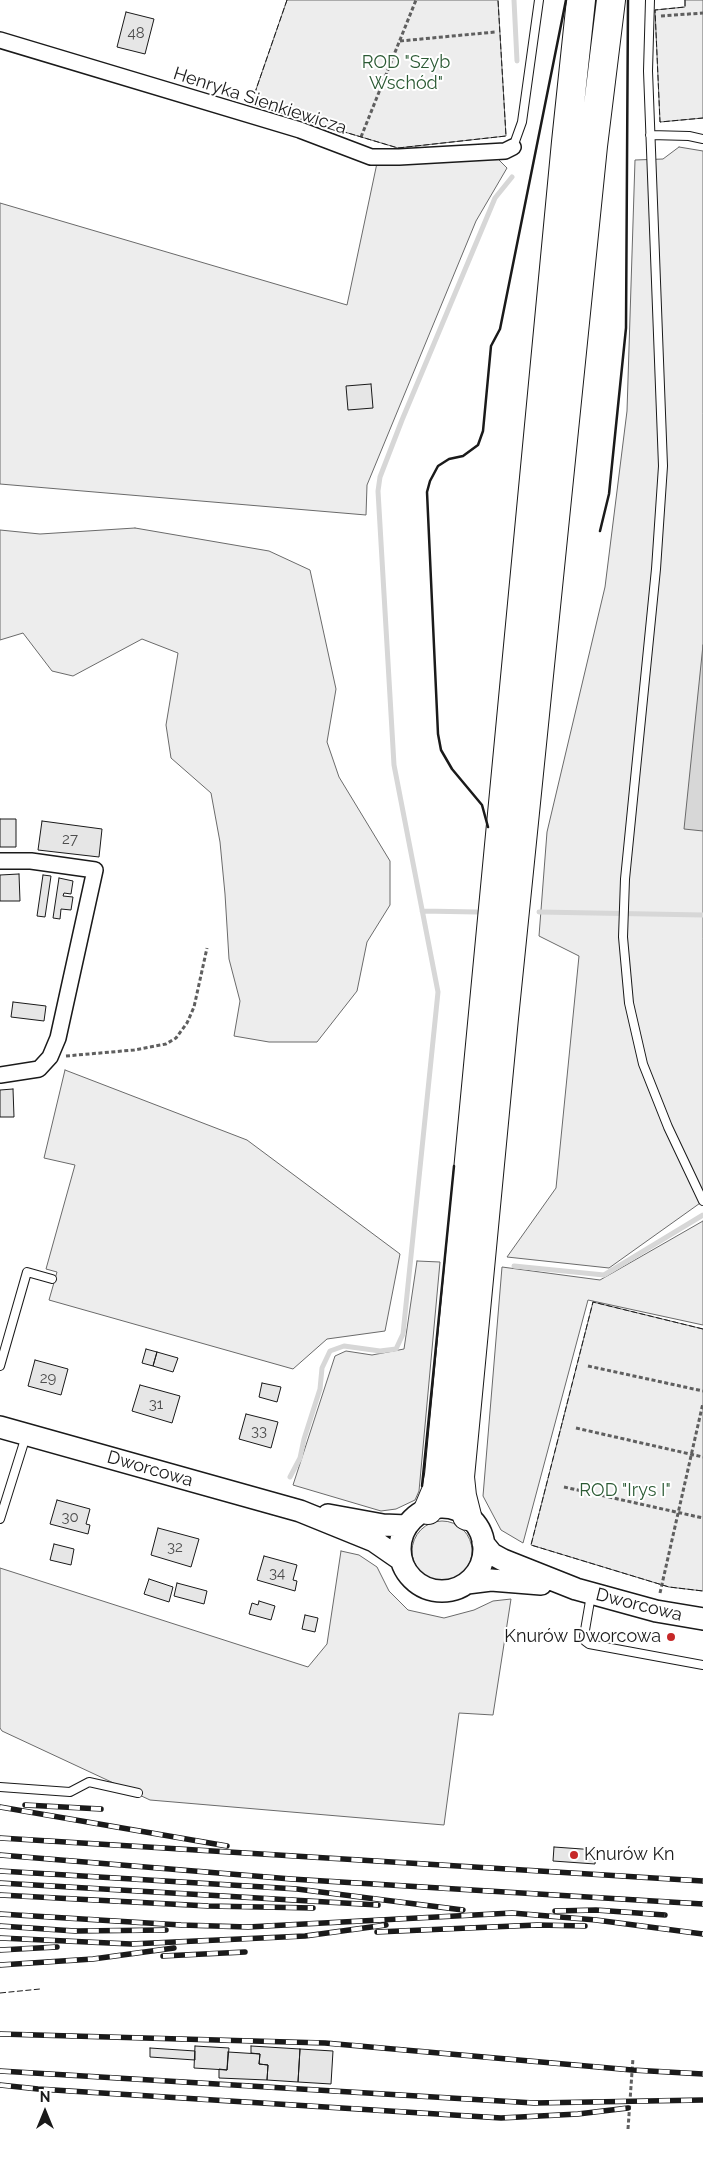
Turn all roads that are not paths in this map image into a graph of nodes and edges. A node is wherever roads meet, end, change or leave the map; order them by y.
1 (540, 0) edge
2 (581, 0) edge
3 (611, 0) edge
4 (650, 0) edge
5 (0, 40) edge
6 (650, 135) junction
7 (703, 139) edge
8 (513, 147) joint
9 (0, 861) edge
10 (0, 1075) edge
11 (703, 1201) edge
12 (52, 1279) dead end
13 (0, 1366) edge
14 (0, 1427) edge
15 (26, 1434) junction
16 (300, 1511) junction
17 (467, 1516) junction
18 (417, 1518) junction
19 (0, 1519) edge
20 (483, 1543) junction
21 (400, 1559) junction
22 (466, 1582) junction
23 (584, 1591) junction
24 (703, 1619) edge
25 (703, 1665) edge
26 (0, 1787) edge
27 (138, 1793) dead end

1 - 8 lane
2 - 18 highway
3 - 17 highway
4 - 6 lane
5 - 8 street, Henryka Sienkiewicza
6 - 7 lane
6 - 11 lane
9 - 10 street
12 - 13 lane
14 - 15 main road, Dworcowa
15 - 16 main road, Dworcowa
15 - 19 lane
16 - 18 main road, Dworcowa
16 - 21 main road, Dworcowa
17 - 18 main road
17 - 20 main road
18 - 21 main road
20 - 22 main road
20 - 23 main road, Dworcowa
21 - 22 main road
22 - 23 main road, Dworcowa
23 - 24 main road, Dworcowa
23 - 25 lane
26 - 27 lane

